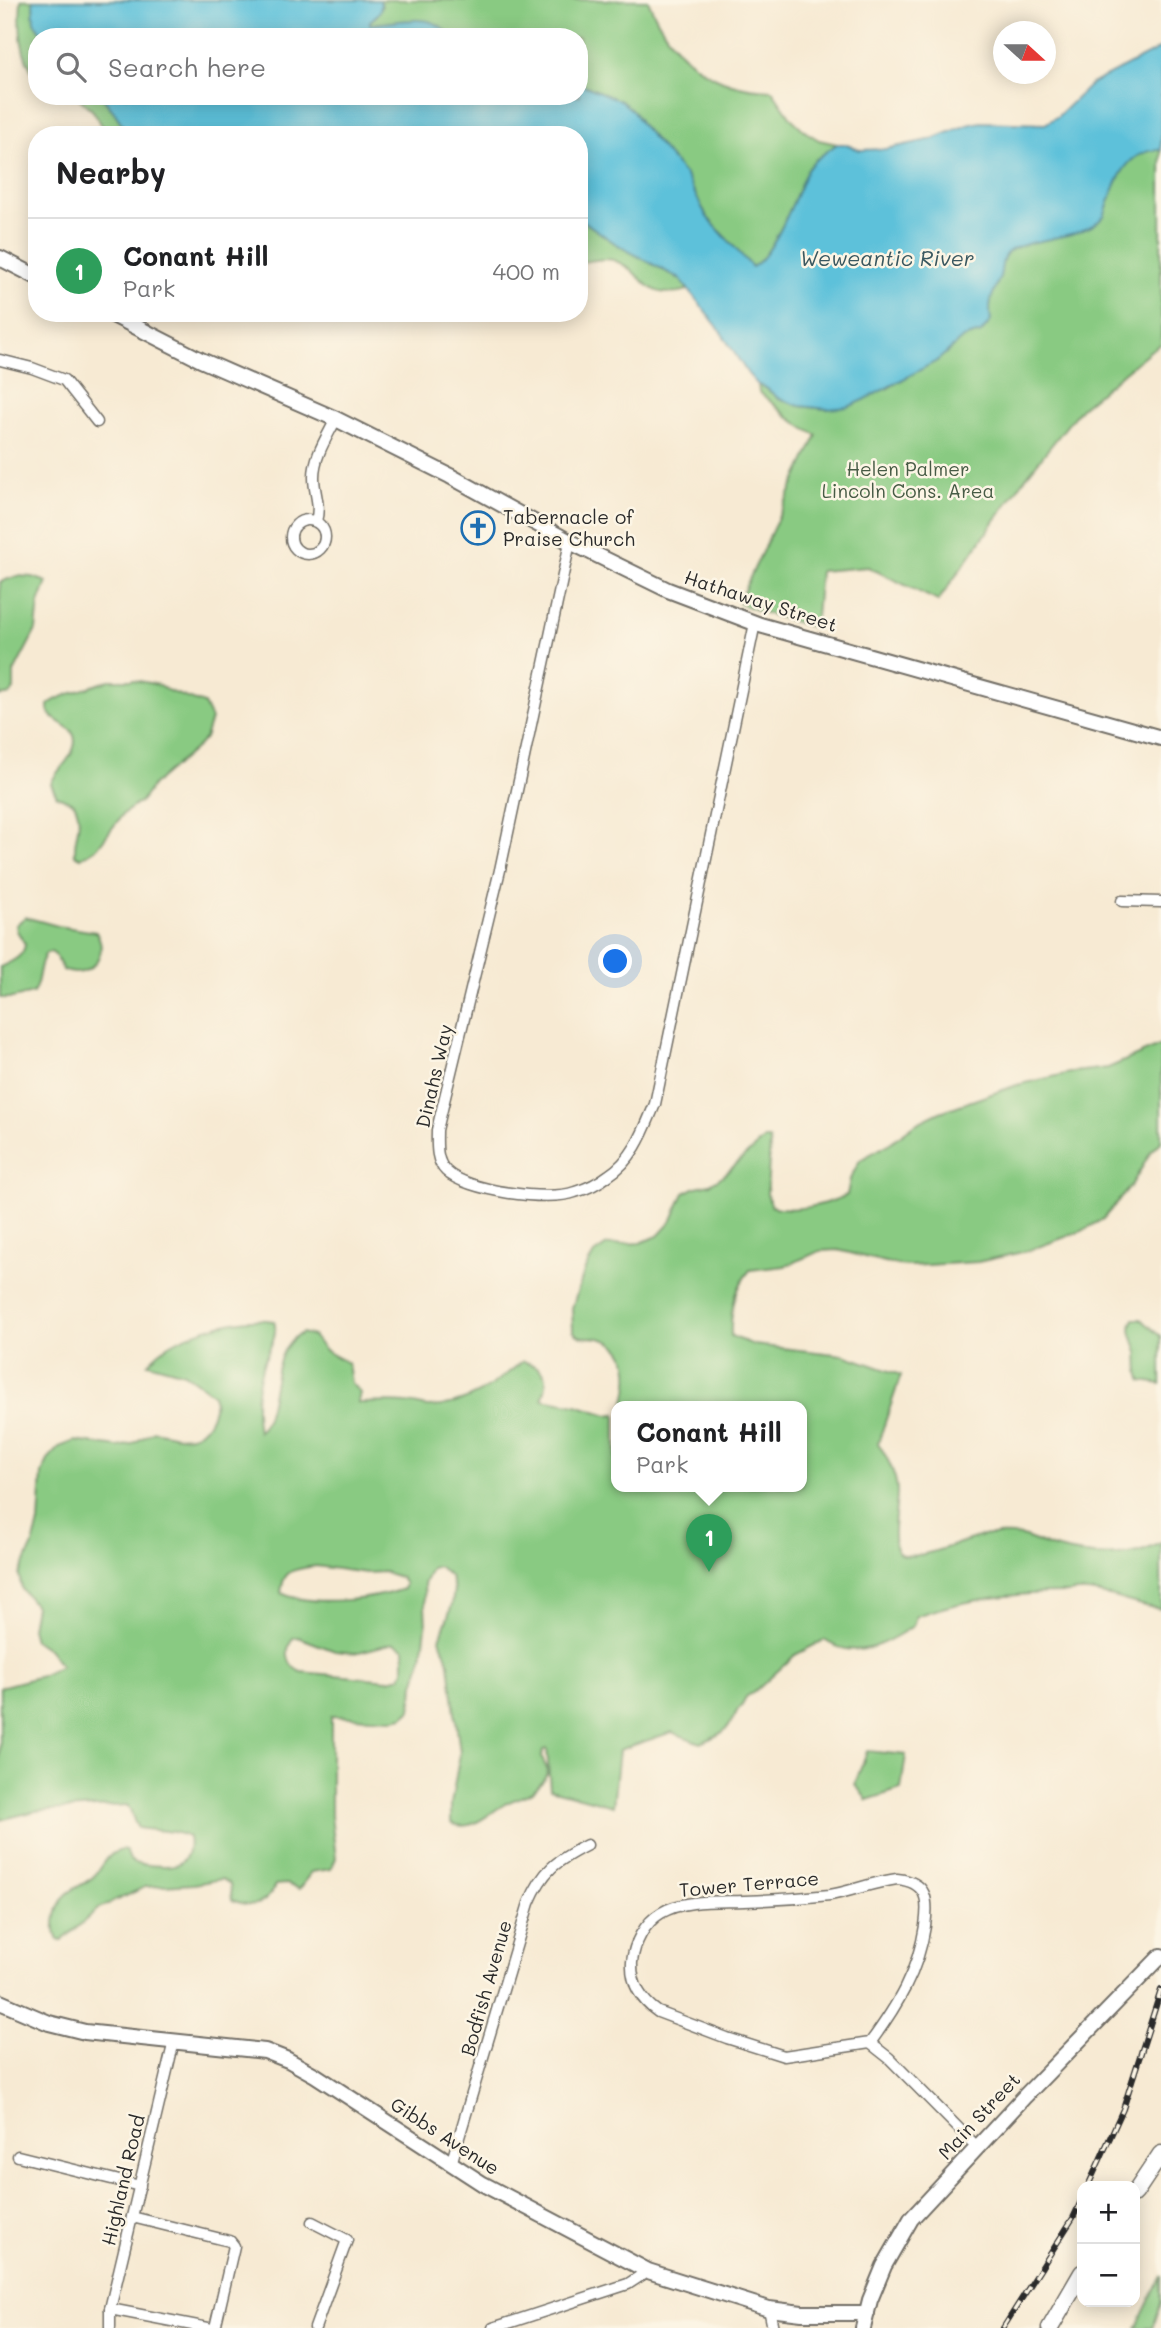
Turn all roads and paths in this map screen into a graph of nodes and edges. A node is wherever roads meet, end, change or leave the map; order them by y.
1 (0, 258) edge
2 (28, 272) edge
3 (127, 322) edge
4 (0, 360) edge
5 (336, 419) junction
6 (97, 422) dead end
7 (316, 521) dead end
8 (570, 542) junction
9 (755, 623) junction
10 (1161, 738) edge
11 (1122, 901) dead end
12 (1161, 902) edge
13 (587, 1845) dead end
14 (1161, 1956) edge
15 (0, 2002) edge
16 (174, 2041) junction
17 (870, 2043) junction
18 (977, 2147) junction
19 (1161, 2154) edge
20 (18, 2156) dead end
21 (451, 2164) junction
22 (140, 2186) junction
23 (1140, 2186) edge
24 (132, 2217) junction
25 (312, 2222) dead end
26 (648, 2271) junction
27 (1077, 2282) edge
28 (110, 2309) junction
29 (769, 2309) junction
30 (867, 2313) junction
31 (110, 2328) edge
32 (208, 2328) edge
33 (215, 2328) edge
34 (315, 2328) edge
35 (493, 2328) edge
36 (773, 2328) edge
37 (863, 2328) edge
38 (1050, 2328) edge

1 - 2 main road
3 - 5 main road, Hathaway Street
4 - 6 street
5 - 7 street
5 - 8 main road, Hathaway Street
8 - 9 main road, Hathaway Street
8 - 9 street, Dinahs Way
9 - 10 main road, Hathaway Street
11 - 12 street
13 - 21 street, Bodfish Avenue
14 - 18 main road, Main Street
15 - 16 main road, Gibbs Avenue
16 - 21 main road, Gibbs Avenue
16 - 22 street, Highland Road
17 - 17 street, Tower Terrace
17 - 18 street
18 - 30 main road, Main Street
19 - 23 main road
20 - 22 street
21 - 26 main road, Gibbs Avenue
22 - 24 street, Highland Road
24 - 28 street, Highland Road
24 - 33 street
25 - 34 street
26 - 29 main road, Gibbs Avenue
26 - 35 street
27 - 38 main road
28 - 31 street, Highland Road
28 - 32 street
29 - 30 main road, Gibbs Avenue
29 - 36 street
30 - 37 main road, Main Street

